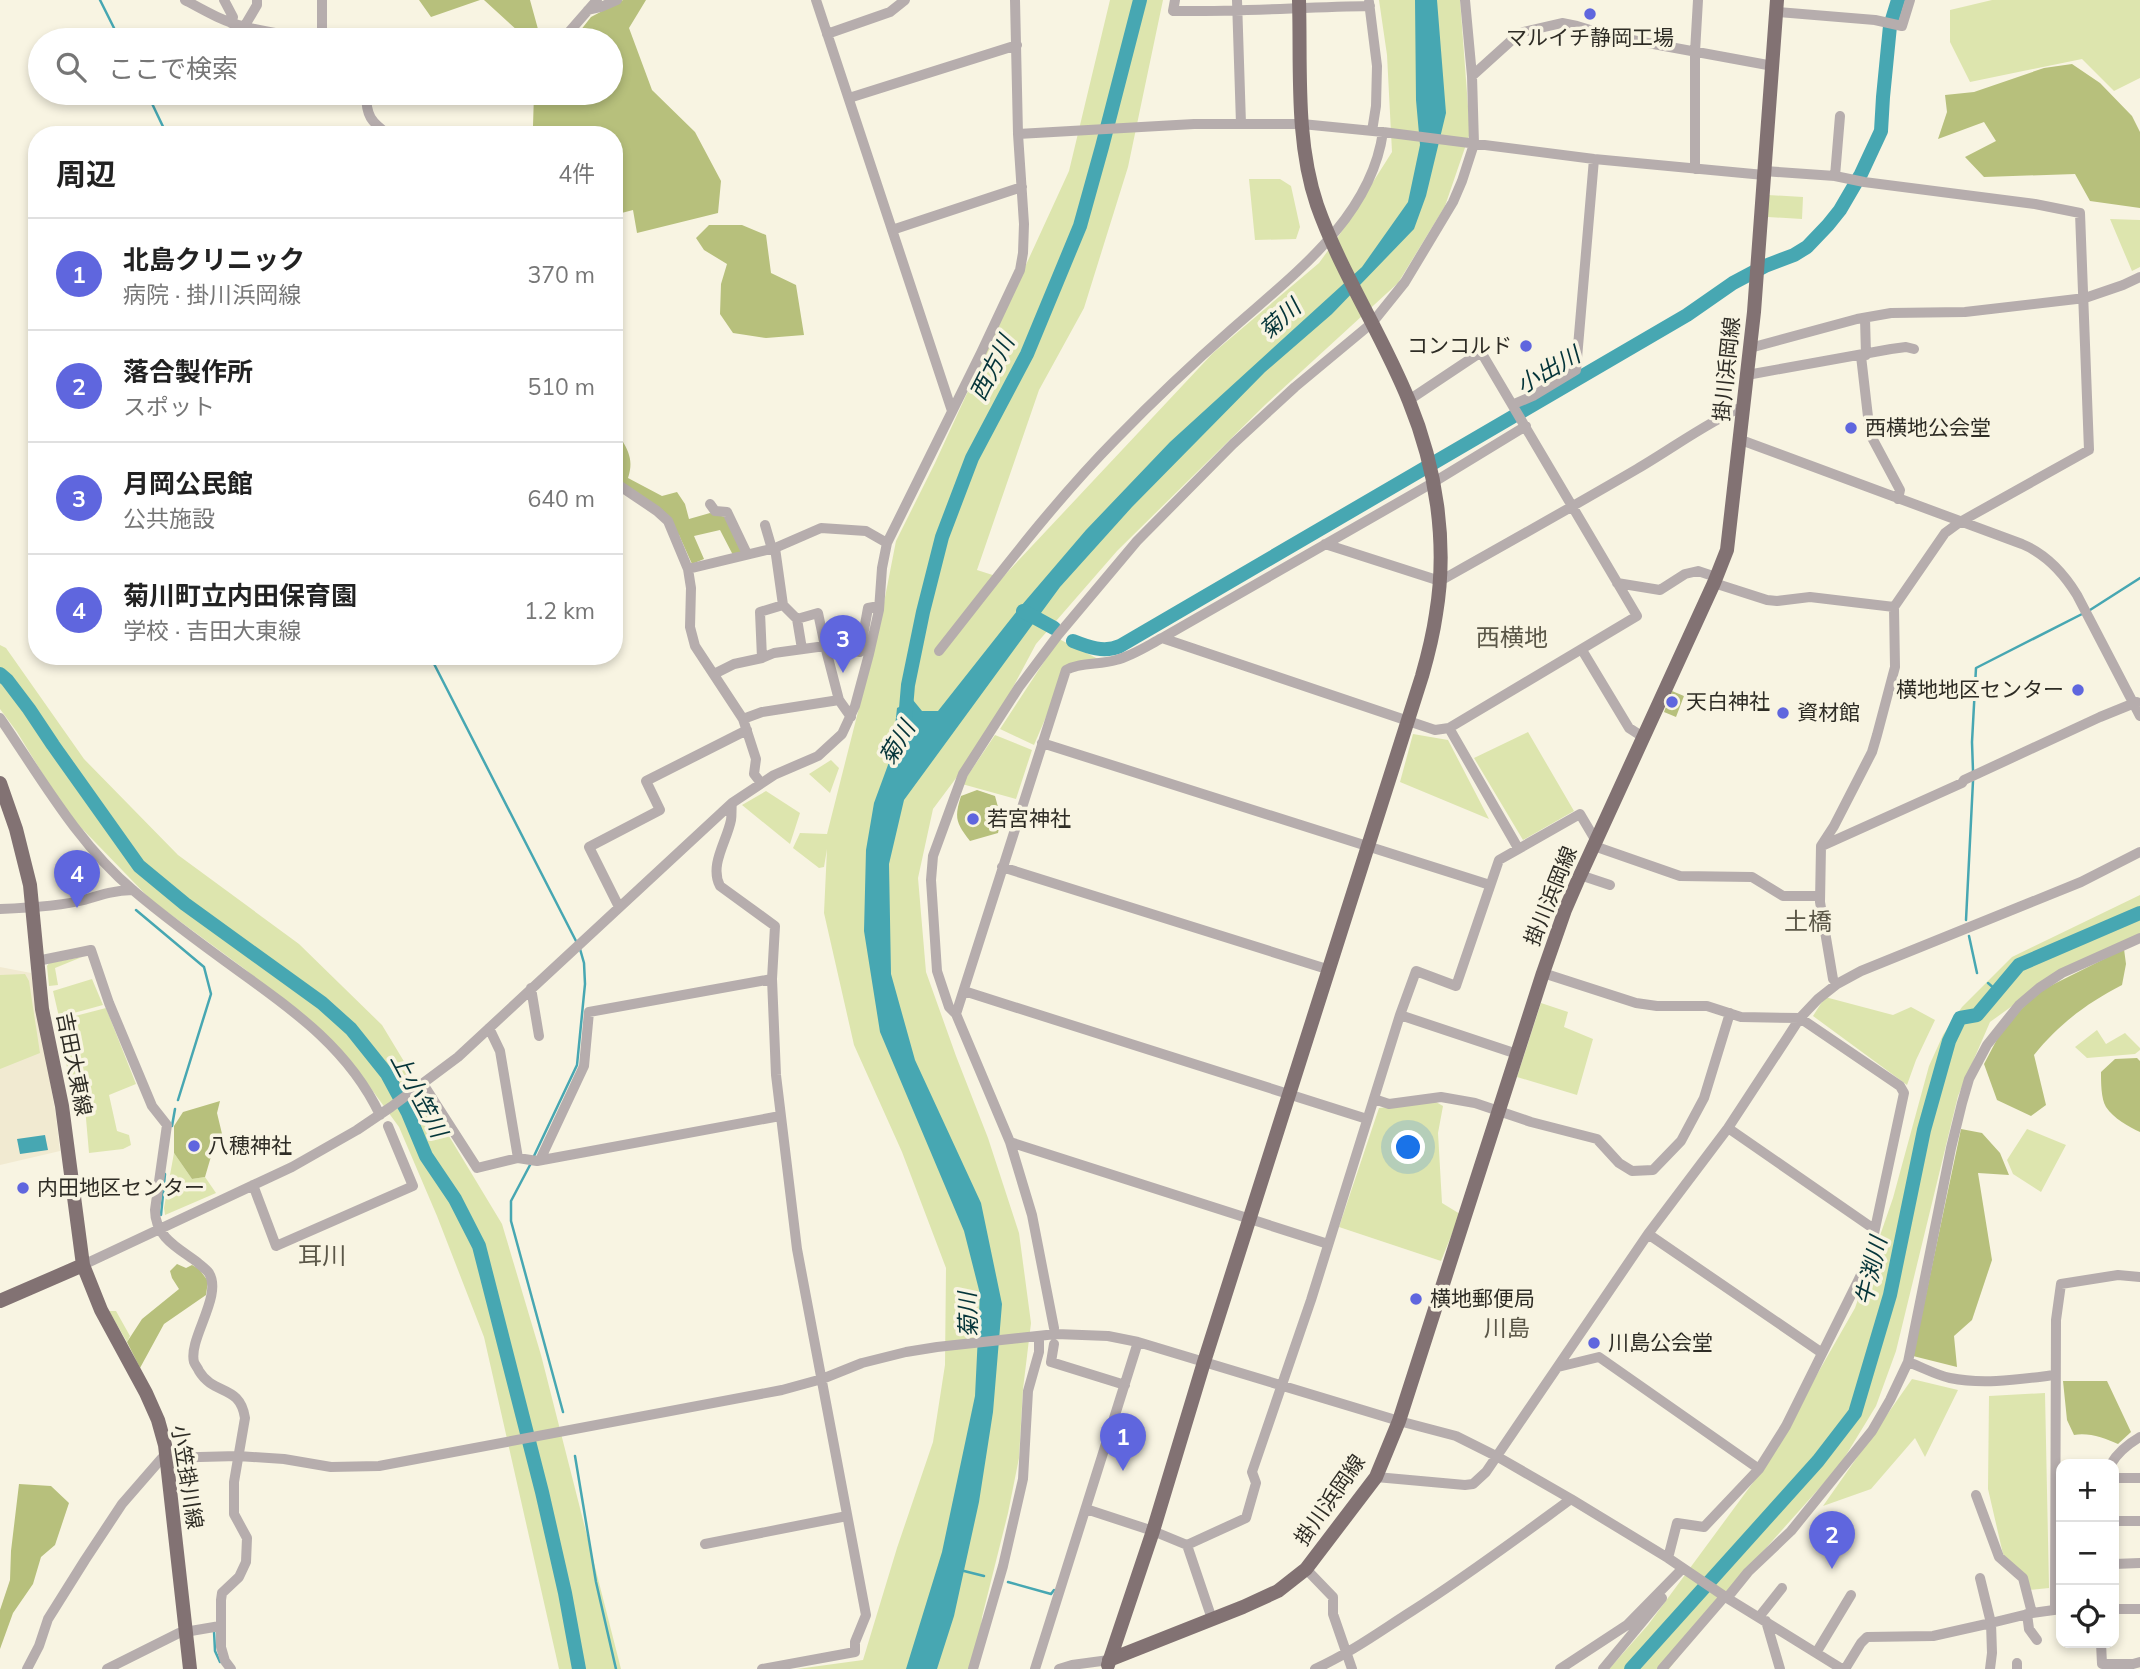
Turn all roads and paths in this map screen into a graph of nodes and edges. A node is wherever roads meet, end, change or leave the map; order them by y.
1 (185, 0) edge
2 (224, 0) edge
3 (322, 0) edge
4 (597, 0) edge
5 (617, 0) edge
6 (816, 0) edge
7 (905, 0) edge
8 (1015, 0) edge
9 (1175, 0) edge
10 (1465, 0) edge
11 (1698, 0) edge
12 (1910, 0) edge
13 (258, 1) edge
14 (1369, 3) edge
15 (1300, 4) edge
16 (1237, 6) edge
17 (1776, 6) edge
18 (588, 10) junction
19 (231, 23) junction
20 (244, 27) junction
21 (249, 28) edge
22 (322, 28) edge
23 (572, 28) edge
24 (827, 34) junction
25 (1017, 45) junction
26 (1695, 52) junction
27 (1773, 66) junction
28 (1472, 76) junction
29 (849, 99) junction
30 (367, 105) edge
31 (1840, 116) dead end
32 (1241, 124) junction
33 (1302, 124) junction
34 (377, 126) edge
35 (1381, 132) junction
36 (1018, 134) junction
37 (1472, 144) junction
38 (1594, 159) junction
39 (1695, 169) junction
40 (1764, 173) junction
41 (1835, 176) junction
42 (1022, 187) junction
43 (892, 230) junction
44 (1331, 239) junction
45 (2140, 277) edge
46 (2085, 298) junction
47 (1865, 318) junction
48 (1372, 323) junction
49 (1750, 348) junction
50 (1914, 349) dead end
51 (1863, 355) junction
52 (1747, 375) junction
53 (1409, 400) junction
54 (1514, 404) junction
55 (1744, 406) junction
56 (953, 411) junction
57 (1526, 426) junction
58 (1741, 440) junction
59 (1433, 480) junction
60 (623, 488) edge
61 (1898, 499) junction
62 (710, 504) dead end
63 (1573, 507) junction
64 (1960, 522) junction
65 (765, 525) dead end
66 (887, 543) junction
67 (1325, 544) junction
68 (773, 548) junction
69 (747, 554) junction
70 (688, 569) junction
71 (1715, 580) junction
72 (1440, 581) junction
73 (1617, 583) junction
74 (783, 605) junction
75 (879, 606) junction
76 (1894, 607) junction
77 (797, 619) junction
78 (1162, 638) junction
79 (825, 646) junction
80 (802, 649) junction
81 (1582, 650) junction
82 (939, 651) dead end
83 (762, 658) junction
84 (714, 674) junction
85 (839, 700) junction
86 (2137, 703) edge
87 (2140, 716) edge
88 (852, 717) junction
89 (0, 718) edge
90 (1408, 722) junction
91 (745, 724) junction
92 (1449, 728) junction
93 (1643, 737) junction
94 (1042, 743) junction
95 (0, 783) edge
96 (761, 783) junction
97 (732, 803) junction
98 (1595, 844) junction
99 (1821, 846) junction
100 (1367, 847) junction
101 (1518, 848) junction
102 (2140, 852) edge
103 (1002, 867) junction
104 (1580, 875) junction
105 (1490, 884) junction
106 (1610, 886) dead end
107 (133, 890) junction
108 (1820, 896) junction
109 (33, 907) junction
110 (619, 908) junction
111 (0, 909) edge
112 (2140, 938) edge
113 (37, 961) junction
114 (1330, 970) junction
115 (1543, 973) junction
116 (772, 979) junction
117 (1837, 984) junction
118 (531, 988) junction
119 (964, 991) junction
120 (1730, 1013) junction
121 (956, 1014) junction
122 (1400, 1015) junction
123 (1800, 1018) junction
124 (489, 1028) junction
125 (539, 1036) dead end
126 (1517, 1054) junction
127 (423, 1084) junction
128 (1289, 1095) junction
129 (1374, 1099) junction
130 (1499, 1111) junction
131 (380, 1115) junction
132 (780, 1116) junction
133 (1367, 1119) junction
134 (388, 1126) dead end
135 (1728, 1128) junction
136 (1010, 1142) junction
137 (531, 1159) junction
138 (253, 1185) junction
139 (1249, 1219) junction
140 (159, 1228) junction
141 (1874, 1229) junction
142 (1648, 1234) junction
143 (1328, 1244) junction
144 (83, 1265) junction
145 (2140, 1277) edge
146 (0, 1301) edge
147 (1054, 1328) dead end
148 (1038, 1336) junction
149 (1138, 1342) junction
150 (1054, 1344) dead end
151 (1822, 1353) junction
152 (1204, 1362) junction
153 (1908, 1362) junction
154 (1558, 1367) junction
155 (2055, 1375) junction
156 (822, 1378) junction
157 (1125, 1385) junction
158 (1283, 1386) junction
159 (1399, 1421) junction
160 (2140, 1437) edge
161 (238, 1456) junction
162 (168, 1457) junction
163 (1498, 1457) junction
164 (2115, 1459) edge
165 (1759, 1469) junction
166 (1376, 1477) junction
167 (2119, 1478) edge
168 (2140, 1478) edge
169 (1976, 1495) dead end
170 (1572, 1499) junction
171 (1086, 1509) junction
172 (847, 1516) junction
173 (2119, 1521) edge
174 (2140, 1521) edge
175 (1153, 1531) junction
176 (705, 1544) dead end
177 (1187, 1545) junction
178 (1668, 1558) junction
179 (2140, 1563) edge
180 (2119, 1564) edge
181 (1306, 1569) junction
182 (1679, 1572) junction
183 (1980, 1578) dead end
184 (2058, 1585) edge
185 (1782, 1588) dead end
186 (1851, 1595) dead end
187 (1726, 1597) junction
188 (2056, 1609) edge
189 (2119, 1609) edge
190 (2140, 1609) edge
191 (2030, 1613) junction
192 (1212, 1619) junction
193 (1762, 1619) junction
194 (1991, 1623) junction
195 (220, 1626) junction
196 (185, 1632) junction
197 (2038, 1640) dead end
198 (2101, 1648) edge
199 (1816, 1653) junction
200 (1346, 1655) junction
201 (2140, 1662) edge
202 (1108, 1665) edge
203 (27, 1669) edge
204 (107, 1669) edge
205 (190, 1669) edge
206 (231, 1669) edge
207 (762, 1669) edge
208 (972, 1669) edge
209 (1035, 1669) edge
210 (1059, 1669) edge
211 (1315, 1669) edge
212 (1352, 1669) edge
213 (1560, 1669) edge
214 (1603, 1669) edge
215 (1662, 1669) edge
216 (1780, 1669) edge
217 (1843, 1669) edge
218 (1990, 1669) edge

1 - 19 street
2 - 19 street
3 - 22 street
4 - 18 street
5 - 18 street
6 - 24 street
7 - 24 street
8 - 25 street
9 - 16 street
10 - 28 street
11 - 26 street
12 - 17 street
13 - 20 street
14 - 15 street
14 - 35 street
15 - 16 street
15 - 33 main road
16 - 32 street
17 - 27 main road, 掛川浜岡線
18 - 23 street
19 - 20 street
20 - 21 street
24 - 29 street
25 - 29 street
25 - 36 street
26 - 27 street
26 - 28 street
26 - 39 street
27 - 40 main road, 掛川浜岡線
28 - 37 street
29 - 43 street
30 - 34 street
31 - 41 street
32 - 33 street
32 - 36 street
33 - 35 street
33 - 44 main road
35 - 37 street
35 - 44 street
36 - 42 street
37 - 38 street
37 - 48 street
38 - 39 street
38 - 54 street
39 - 40 street
40 - 41 street
40 - 49 main road, 掛川浜岡線
41 - 46 street
42 - 43 street
42 - 56 street
43 - 56 street
44 - 48 main road
44 - 82 street
45 - 46 street
46 - 47 street
46 - 64 street
47 - 49 street
47 - 51 street
48 - 53 main road
48 - 121 street
49 - 52 main road, 掛川浜岡線
50 - 51 street
51 - 52 street
51 - 61 street
52 - 55 main road, 掛川浜岡線
53 - 54 street
53 - 59 main road
54 - 57 street
55 - 58 main road, 掛川浜岡線
55 - 63 street
56 - 66 street
57 - 59 street
57 - 63 street
58 - 61 street
58 - 71 main road, 掛川浜岡線
59 - 67 street
59 - 72 main road
60 - 70 street
61 - 64 street
62 - 69 street
63 - 72 street
63 - 73 street
64 - 76 street
64 - 86 street
65 - 68 street
66 - 68 street
66 - 75 street
67 - 72 street
67 - 78 street
68 - 69 street
68 - 74 street
69 - 70 street
70 - 84 street
71 - 73 street
71 - 76 street
71 - 93 main road, 掛川浜岡線
72 - 90 main road
73 - 81 street
74 - 77 street
74 - 83 street
75 - 79 street
75 - 88 street
76 - 99 street
77 - 79 street
77 - 80 street
78 - 90 street
78 - 94 street
79 - 80 street
79 - 85 street
80 - 83 street
81 - 92 street
81 - 93 street
83 - 84 street
84 - 91 street
85 - 88 street
85 - 91 street
86 - 87 street
86 - 99 street
88 - 96 street
89 - 107 street
90 - 92 street
90 - 100 main road
91 - 96 street
91 - 110 street
92 - 101 street
93 - 98 main road, 掛川浜岡線
94 - 100 street
94 - 103 street
95 - 109 main road, 吉田大東線
96 - 97 street
97 - 110 street
97 - 116 street
98 - 101 street
98 - 104 main road, 掛川浜岡線
98 - 108 street
99 - 108 street
100 - 105 street
100 - 114 main road
101 - 105 street
102 - 117 street
103 - 114 street
103 - 119 street
104 - 106 street
104 - 115 main road, 掛川浜岡線
105 - 122 street
107 - 109 street
107 - 131 street
108 - 117 street
109 - 111 street
109 - 113 main road, 吉田大東線
110 - 118 street
112 - 153 street
113 - 140 street
113 - 144 main road, 吉田大東線
114 - 128 main road
115 - 120 street
115 - 126 main road, 掛川浜岡線
116 - 132 street
116 - 137 street
117 - 123 street
118 - 124 street
118 - 125 street
119 - 121 street
119 - 128 street
120 - 123 street
120 - 130 street
121 - 136 street
122 - 126 street
122 - 129 street
123 - 135 street
123 - 141 street
124 - 127 street
124 - 137 street
126 - 130 main road, 掛川浜岡線
127 - 131 street
127 - 137 street
128 - 133 street
128 - 139 main road
129 - 130 street
129 - 133 street
130 - 159 main road, 掛川浜岡線
131 - 138 street
132 - 137 street
132 - 156 street
133 - 143 street
134 - 138 street
135 - 141 street
135 - 142 street
136 - 139 street
136 - 147 street
138 - 140 street
139 - 143 street
139 - 152 main road
140 - 144 street
140 - 161 street
141 - 151 street
142 - 151 street
142 - 154 street
143 - 158 street
144 - 146 main road
144 - 162 main road, 小笠掛川線
145 - 155 street
148 - 149 street
148 - 156 street
148 - 208 street
149 - 152 street
149 - 157 street
150 - 157 street
151 - 165 street
152 - 158 street
152 - 175 main road
153 - 155 street
153 - 187 street
154 - 163 street
154 - 165 street
155 - 184 street
156 - 161 street
156 - 172 street
157 - 171 street
158 - 159 street
158 - 177 street
159 - 163 street
159 - 166 main road, 掛川浜岡線
160 - 164 street
161 - 162 street
161 - 195 street
162 - 196 main road, 小笠掛川線
162 - 203 street
163 - 166 street
163 - 170 street
165 - 178 street
166 - 181 main road, 掛川浜岡線
167 - 168 street
169 - 191 street
170 - 178 street
170 - 200 street
171 - 175 street
171 - 209 street
172 - 176 street
172 - 207 street
173 - 174 street
175 - 177 street
175 - 202 main road
177 - 192 street
178 - 182 street
179 - 180 street
181 - 192 main road, 掛川浜岡線
181 - 200 street
182 - 187 street
182 - 213 street
182 - 214 street
183 - 194 street
185 - 193 street
186 - 199 street
187 - 193 street
187 - 215 street
188 - 191 street
189 - 190 street
191 - 194 street
191 - 197 street
192 - 202 main road, 掛川浜岡線
193 - 199 street
193 - 216 street
194 - 217 street
194 - 218 street
195 - 196 street
195 - 206 street
196 - 204 street
196 - 205 main road, 小笠掛川線
198 - 201 street
199 - 217 street
200 - 211 street
200 - 212 street
202 - 210 street

